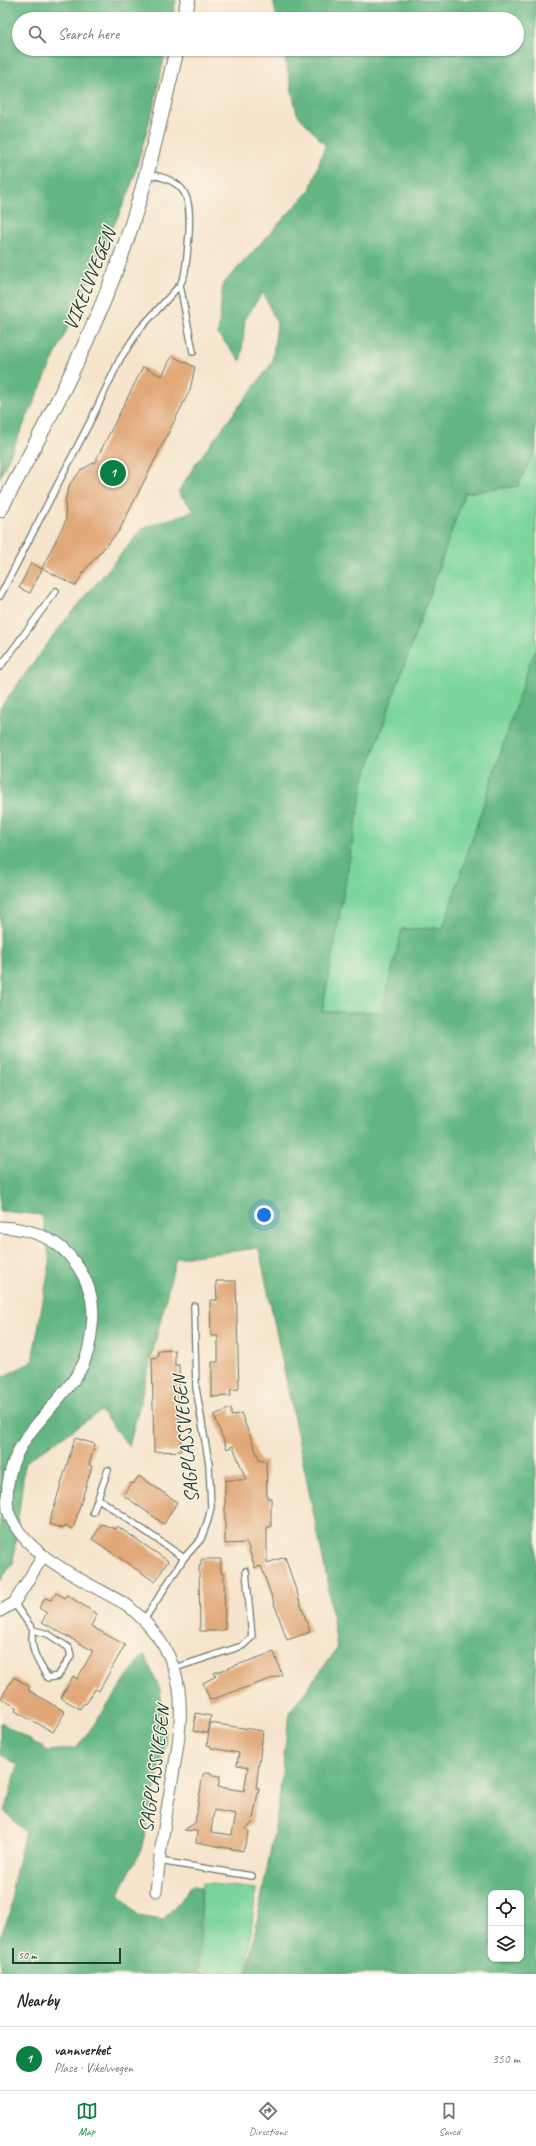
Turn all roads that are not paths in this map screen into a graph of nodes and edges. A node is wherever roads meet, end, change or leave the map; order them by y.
1 (188, 0) edge
2 (185, 12) edge
3 (175, 56) edge
4 (147, 174) junction
5 (180, 285) junction
6 (193, 352) dead end
7 (0, 510) edge
8 (56, 591) dead end
9 (0, 596) edge
10 (0, 667) edge
11 (0, 1227) edge
12 (194, 1306) dead end
13 (108, 1470) dead end
14 (99, 1499) junction
15 (94, 1512) dead end
16 (43, 1556) junction
17 (184, 1558) junction
18 (246, 1571) dead end
19 (14, 1603) junction
20 (0, 1611) edge
21 (144, 1620) junction
22 (34, 1630) junction
23 (175, 1668) junction
24 (160, 1861) junction
25 (252, 1876) dead end
26 (156, 1891) dead end

1 - 2 street
3 - 4 street, VIKELVVEGEN
4 - 5 lane
4 - 7 street, VIKELVVEGEN
5 - 6 lane
5 - 9 lane
8 - 10 lane
11 - 16 street, SAGPLASSVEGEN
12 - 17 lane, SAGPLASSVEGEN
13 - 14 lane
14 - 15 lane
14 - 17 lane
16 - 19 street
16 - 21 street, SAGPLASSVEGEN
17 - 21 lane, SAGPLASSVEGEN
18 - 23 lane
19 - 20 street
19 - 22 lane
21 - 23 street, SAGPLASSVEGEN
22 - 22 lane
23 - 24 street, SAGPLASSVEGEN
24 - 25 lane, SAGPLASSVEGEN
24 - 26 street, SAGPLASSVEGEN

